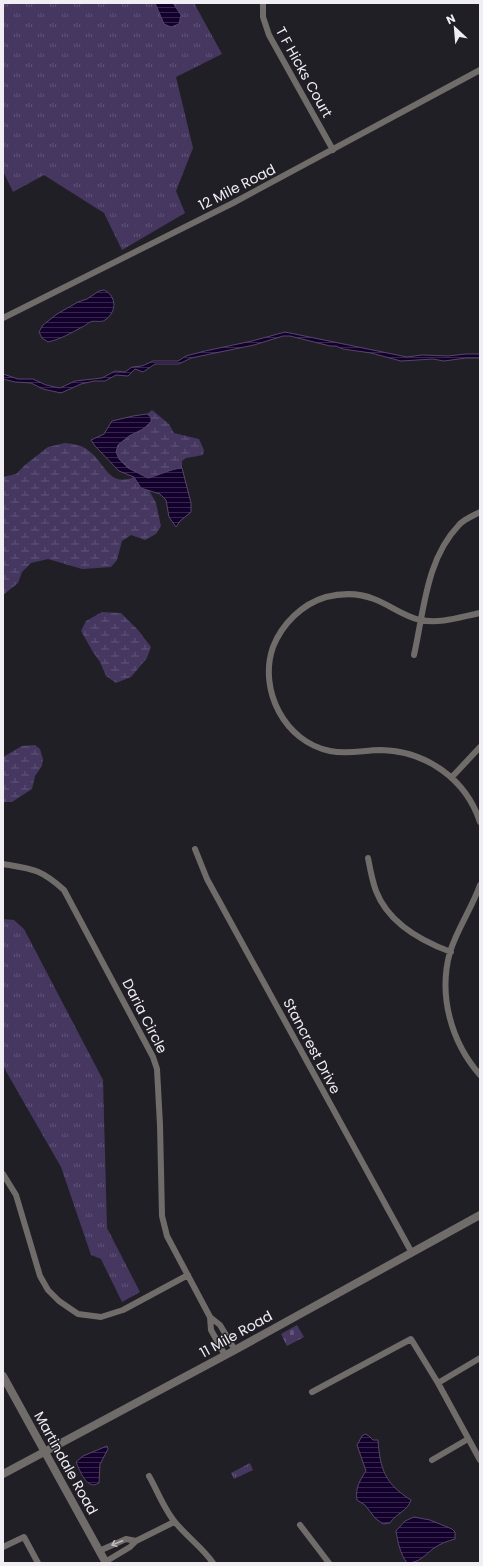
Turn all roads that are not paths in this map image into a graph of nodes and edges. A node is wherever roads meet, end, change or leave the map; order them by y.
1 (263, 3) edge
2 (480, 70) edge
3 (333, 150) junction
4 (3, 318) edge
5 (480, 512) edge
6 (480, 612) edge
7 (422, 620) junction
8 (414, 655) dead end
9 (480, 748) edge
10 (452, 777) junction
11 (480, 822) edge
12 (195, 849) dead end
13 (368, 858) dead end
14 (3, 864) edge
15 (480, 885) edge
16 (478, 895) edge
17 (451, 952) junction
18 (480, 1075) edge
19 (3, 1174) edge
20 (480, 1215) edge
21 (412, 1253) junction
22 (188, 1275) junction
23 (210, 1317) junction
24 (235, 1350) junction
25 (225, 1355) junction
26 (480, 1358) edge
27 (3, 1376) edge
28 (438, 1383) junction
29 (312, 1392) dead end
30 (468, 1439) junction
31 (45, 1451) junction
32 (432, 1460) dead end
33 (480, 1460) edge
34 (3, 1474) edge
35 (149, 1476) dead end
36 (174, 1522) junction
37 (300, 1525) dead end
38 (136, 1541) junction
39 (3, 1547) edge
40 (99, 1551) junction
41 (105, 1562) edge
42 (38, 1563) edge
43 (213, 1563) edge
44 (329, 1563) edge

1 - 3 street, T F Hicks Court
2 - 3 street, 12 Mile Road
3 - 4 street, 12 Mile Road
5 - 7 street
6 - 7 street
7 - 8 street
7 - 10 street
9 - 10 street
10 - 11 street
12 - 21 street, Stancrest Drive
13 - 17 street
14 - 22 street, Daria Circle
15 - 16 street
16 - 17 street
17 - 18 street
19 - 22 street
20 - 21 street, 11 Mile Road
21 - 24 street, 11 Mile Road
22 - 23 street, Daria Circle
23 - 24 street, Daria Circle
23 - 25 street, Daria Circle
24 - 25 street, 11 Mile Road
25 - 31 street, 11 Mile Road
26 - 28 street
27 - 31 street, Martindale Road
28 - 29 street
28 - 30 street
30 - 32 street
30 - 33 street
31 - 34 street, 11 Mile Road
31 - 40 street, Martindale Road
35 - 36 street
36 - 38 street
36 - 43 street
37 - 44 street
38 -> 40 street
38 - 41 street
39 - 42 street
40 - 41 street, Martindale Road

